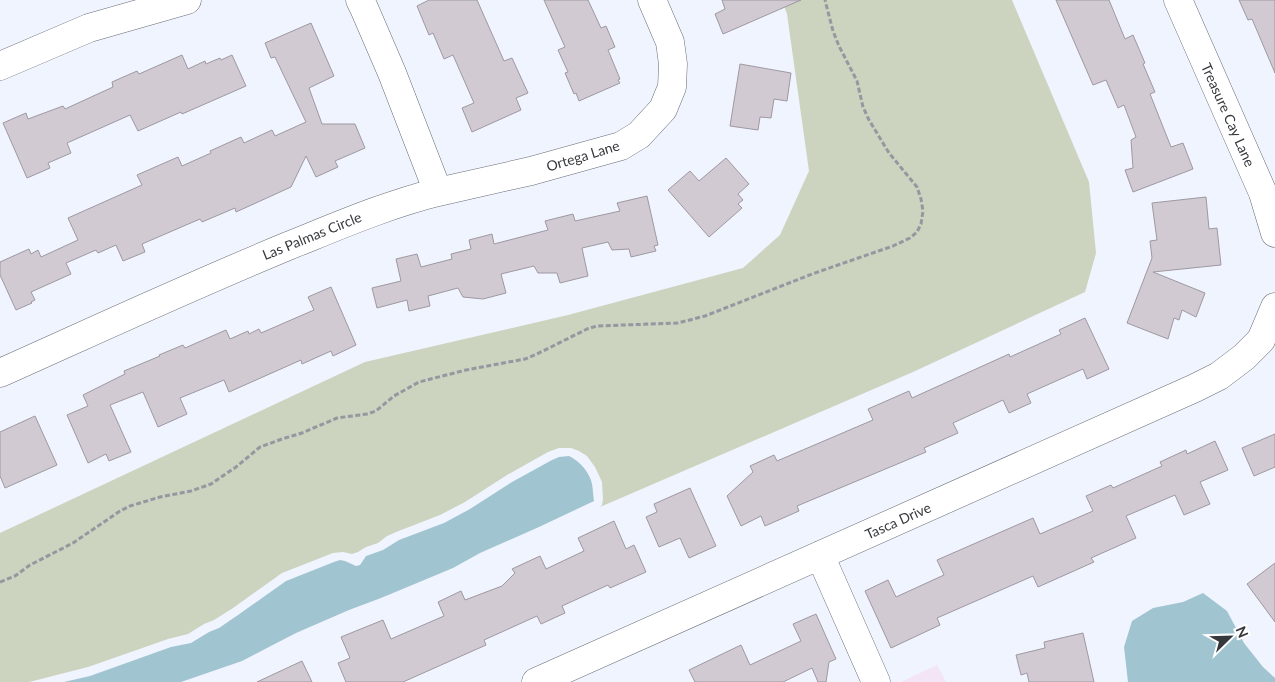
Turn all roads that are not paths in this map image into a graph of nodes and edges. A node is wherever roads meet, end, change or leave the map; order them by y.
1 (187, 0) edge
2 (360, 0) edge
3 (652, 0) edge
4 (1178, 0) edge
5 (0, 66) edge
6 (438, 192) junction
7 (1275, 233) edge
8 (1275, 307) edge
9 (0, 373) edge
10 (820, 555) junction
11 (536, 682) edge
12 (876, 682) edge

1 - 5 street
2 - 6 street
3 - 6 street, Ortega Lane
4 - 7 street, Treasure Cay Lane
6 - 9 street, Las Palmas Circle
8 - 10 street, Tasca Drive
10 - 11 street, Tasca Drive
10 - 12 street

